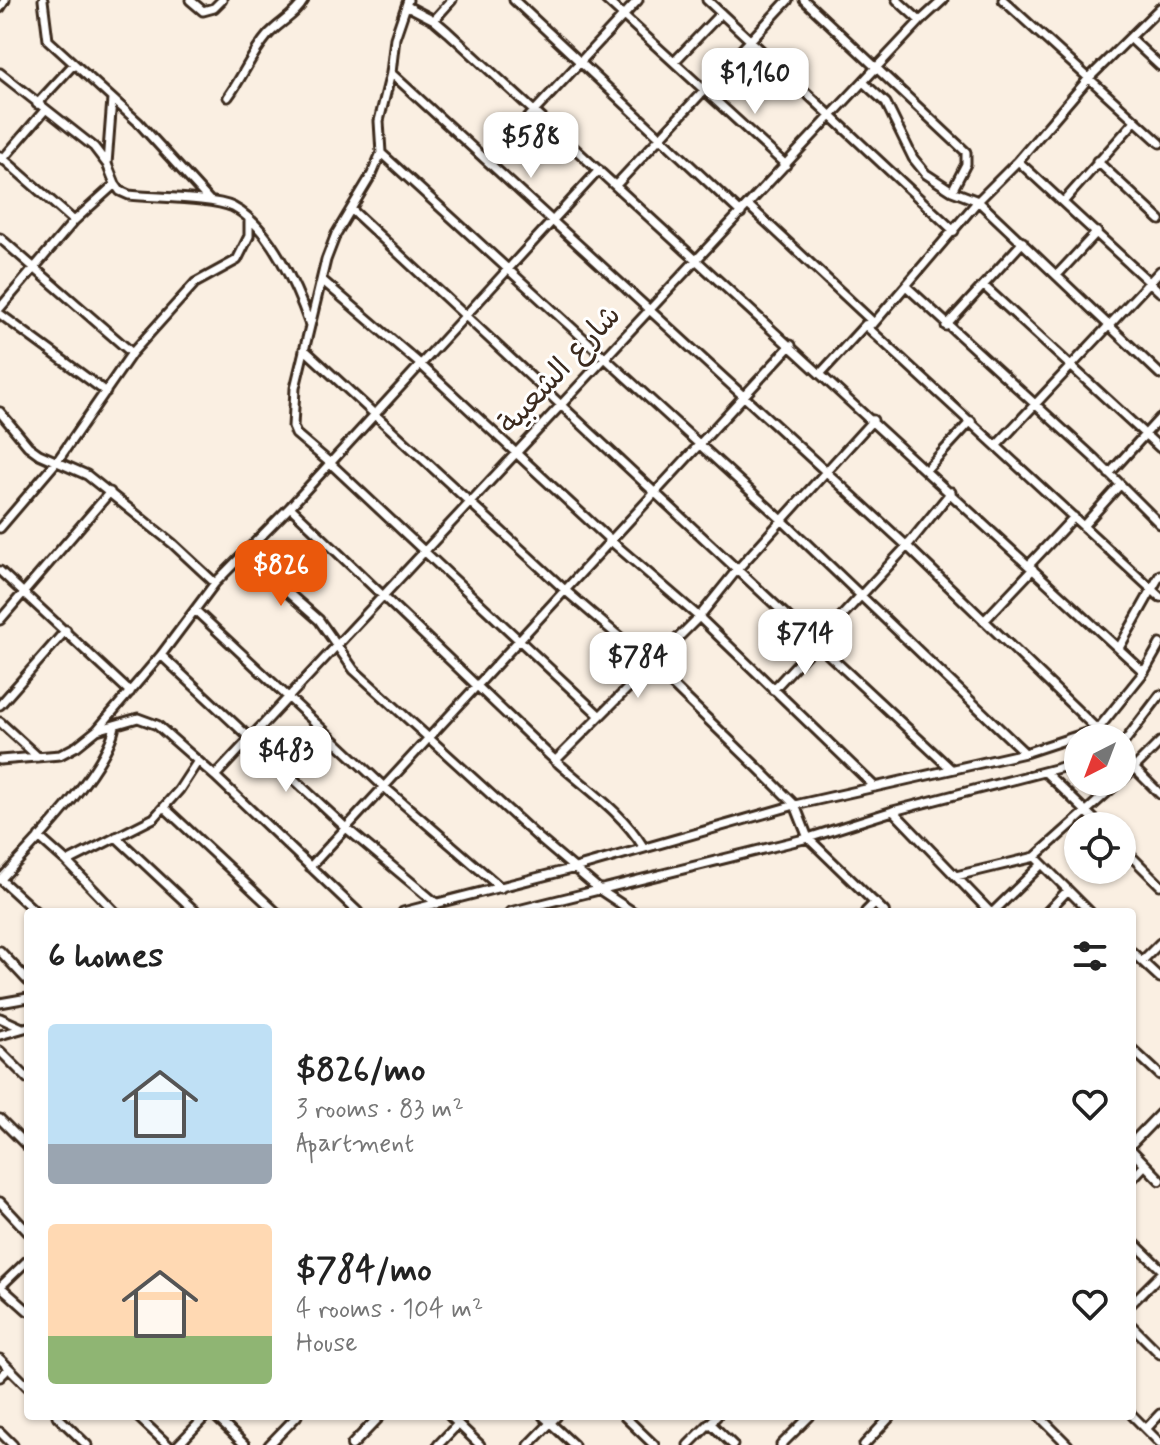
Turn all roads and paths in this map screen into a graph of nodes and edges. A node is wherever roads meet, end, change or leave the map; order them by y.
1 (5, 0) edge
2 (43, 0) edge
3 (190, 0) edge
4 (222, 0) edge
5 (304, 0) edge
6 (452, 0) edge
7 (514, 0) edge
8 (606, 0) edge
9 (638, 0) edge
10 (707, 0) edge
11 (788, 0) edge
12 (804, 0) edge
13 (897, 0) edge
14 (943, 0) edge
15 (1003, 0) edge
16 (408, 3) edge
17 (0, 8) edge
18 (1160, 8) edge
19 (721, 13) junction
20 (623, 16) junction
21 (434, 20) junction
22 (920, 21) junction
23 (1130, 38) junction
24 (750, 41) junction
25 (580, 62) junction
26 (674, 62) junction
27 (73, 65) junction
28 (1160, 66) edge
29 (877, 67) junction
30 (0, 73) edge
31 (391, 73) junction
32 (1089, 78) junction
33 (863, 82) junction
34 (704, 90) junction
35 (228, 97) dead end
36 (112, 99) junction
37 (37, 104) junction
38 (45, 110) junction
39 (534, 111) junction
40 (831, 117) junction
41 (1135, 121) junction
42 (660, 137) junction
43 (1160, 143) edge
44 (381, 153) junction
45 (1, 159) edge
46 (488, 161) junction
47 (1018, 161) junction
48 (1097, 161) junction
49 (107, 164) junction
50 (786, 165) junction
51 (599, 170) junction
52 (115, 184) junction
53 (616, 185) junction
54 (952, 191) junction
55 (209, 200) junction
56 (978, 201) junction
57 (1064, 201) junction
58 (748, 205) junction
59 (352, 210) junction
60 (741, 213) junction
61 (249, 218) junction
62 (1160, 220) edge
63 (74, 221) junction
64 (552, 221) junction
65 (954, 231) junction
66 (1097, 232) junction
67 (0, 238) edge
68 (1023, 242) junction
69 (697, 259) junction
70 (34, 266) junction
71 (509, 268) junction
72 (1160, 271) edge
73 (1057, 275) junction
74 (322, 280) junction
75 (1150, 282) junction
76 (984, 286) junction
77 (907, 287) junction
78 (1160, 292) edge
79 (0, 311) edge
80 (649, 311) junction
81 (465, 316) junction
82 (870, 324) junction
83 (1109, 325) junction
84 (946, 326) junction
85 (311, 327) junction
86 (791, 345) junction
87 (304, 349) junction
88 (132, 353) junction
89 (606, 357) junction
90 (420, 364) junction
91 (1071, 366) junction
92 (821, 373) junction
93 (1160, 374) edge
94 (106, 392) junction
95 (743, 398) junction
96 (560, 406) junction
97 (1036, 406) junction
98 (375, 414) junction
99 (3, 415) edge
100 (1160, 418) edge
101 (873, 420) junction
102 (971, 421) junction
103 (0, 426) edge
104 (1146, 435) junction
105 (700, 444) junction
106 (997, 445) junction
107 (1160, 448) edge
108 (516, 453) junction
109 (58, 460) junction
110 (330, 463) junction
111 (926, 470) junction
112 (824, 473) junction
113 (1109, 474) junction
114 (1119, 486) junction
115 (110, 492) junction
116 (951, 492) junction
117 (654, 494) junction
118 (470, 502) junction
119 (290, 507) junction
120 (1074, 517) junction
121 (782, 520) junction
122 (1160, 524) edge
123 (1084, 525) junction
124 (0, 528) edge
125 (611, 541) junction
126 (907, 546) junction
127 (424, 551) junction
128 (244, 554) junction
129 (1031, 567) junction
130 (0, 571) edge
131 (736, 571) junction
132 (1160, 575) edge
133 (215, 583) junction
134 (1152, 589) junction
135 (23, 591) junction
136 (566, 591) junction
137 (861, 595) junction
138 (382, 596) junction
139 (1160, 597) edge
140 (195, 610) junction
141 (699, 617) junction
142 (0, 620) edge
143 (984, 621) junction
144 (66, 630) junction
145 (520, 641) junction
146 (814, 644) junction
147 (1160, 644) edge
148 (338, 645) junction
149 (1119, 648) junction
150 (161, 655) junction
151 (652, 665) junction
152 (1144, 672) junction
153 (478, 687) junction
154 (773, 690) junction
155 (130, 692) junction
156 (288, 696) junction
157 (1159, 699) edge
158 (0, 705) edge
159 (599, 715) junction
160 (0, 722) edge
161 (1093, 724) edge
162 (1102, 724) edge
163 (115, 725) junction
164 (1136, 728) edge
165 (97, 730) junction
166 (248, 737) junction
167 (429, 738) junction
168 (1064, 740) edge
169 (1160, 742) edge
170 (1025, 753) junction
171 (38, 757) junction
172 (0, 760) edge
173 (198, 761) junction
174 (555, 761) junction
175 (1064, 767) edge
176 (1136, 767) edge
177 (951, 769) junction
178 (1136, 771) edge
179 (1045, 772) junction
180 (215, 776) junction
181 (383, 786) junction
182 (875, 787) junction
183 (1160, 794) edge
184 (1104, 796) edge
185 (795, 805) junction
186 (165, 808) junction
187 (893, 811) junction
188 (1087, 811) junction
189 (345, 827) junction
190 (39, 837) junction
191 (116, 837) junction
192 (808, 838) junction
193 (644, 848) junction
194 (1035, 857) junction
195 (1136, 861) edge
196 (67, 862) junction
197 (1042, 864) junction
198 (310, 867) junction
199 (575, 868) junction
200 (956, 876) junction
201 (0, 879) edge
202 (1160, 885) edge
203 (501, 888) junction
204 (600, 890) junction
205 (1067, 891) junction
206 (875, 903) junction
207 (437, 904) junction
208 (539, 905) junction
209 (32, 908) edge
210 (111, 908) edge
211 (192, 908) edge
212 (272, 908) edge
213 (354, 908) edge
214 (420, 908) edge
215 (527, 908) edge
216 (542, 908) edge
217 (627, 908) edge
218 (870, 908) edge
219 (880, 908) edge
220 (988, 908) edge
221 (996, 908) edge
222 (1051, 908) edge
223 (1086, 908) edge
224 (1160, 943) edge
225 (0, 951) edge
226 (1136, 956) edge
227 (1142, 961) junction
228 (24, 977) edge
229 (1160, 978) edge
230 (24, 999) edge
231 (0, 1003) edge
232 (0, 1018) edge
233 (24, 1028) edge
234 (24, 1028) edge
235 (0, 1035) edge
236 (0, 1051) edge
237 (1136, 1053) edge
238 (24, 1075) edge
239 (1160, 1075) edge
240 (1160, 1114) edge
241 (0, 1119) edge
242 (1136, 1139) edge
243 (24, 1143) edge
244 (1136, 1155) edge
245 (1145, 1165) junction
246 (1136, 1175) edge
247 (1160, 1180) edge
248 (1, 1203) edge
249 (24, 1228) edge
250 (1136, 1245) edge
251 (24, 1264) edge
252 (1160, 1268) edge
253 (1160, 1275) edge
254 (1, 1286) edge
255 (1136, 1299) edge
256 (24, 1307) edge
257 (1136, 1330) edge
258 (1160, 1354) edge
259 (0, 1359) edge
260 (9, 1368) junction
261 (0, 1377) edge
262 (24, 1383) edge
263 (1160, 1414) edge
264 (1136, 1419) edge
265 (61, 1420) edge
266 (141, 1420) edge
267 (202, 1420) edge
268 (219, 1420) edge
269 (292, 1420) edge
270 (376, 1420) edge
271 (454, 1420) edge
272 (547, 1420) edge
273 (553, 1420) edge
274 (632, 1420) edge
275 (713, 1420) edge
276 (801, 1420) edge
277 (807, 1420) edge
278 (879, 1420) edge
279 (887, 1420) edge
280 (1043, 1420) edge
281 (550, 1423) junction
282 (710, 1423) junction
283 (804, 1423) junction
284 (458, 1424) junction
285 (883, 1424) junction
286 (1146, 1429) junction
287 (0, 1432) edge
288 (1160, 1443) edge
289 (13, 1445) edge
290 (87, 1445) edge
291 (168, 1445) edge
292 (178, 1445) edge
293 (245, 1445) edge
294 (269, 1445) edge
295 (352, 1445) edge
296 (438, 1445) edge
297 (480, 1445) edge
298 (529, 1445) edge
299 (574, 1445) edge
300 (654, 1445) edge
301 (688, 1445) edge
302 (733, 1445) edge
303 (781, 1445) edge
304 (864, 1445) edge
305 (1068, 1445) edge

1 - 17 street
2 - 27 street
3 - 4 street
5 - 35 street
6 - 21 street
7 - 25 street
8 - 20 street
9 - 20 street
10 - 19 street
11 - 24 street
12 - 29 street
13 - 22 street
14 - 22 street, شارع الشعبية
15 - 32 street
16 - 21 street
16 - 31 street
18 - 23 street
19 - 24 street
19 - 26 street
20 - 25 street
20 - 26 street
21 - 39 street
22 - 29 street, شارع الشعبية
23 - 28 street
23 - 32 street
24 - 34 street
24 - 40 street
25 - 39 street
25 - 42 street
26 - 34 street
27 - 36 street
27 - 37 street
29 - 33 street, شارع الشعبية
29 - 54 street
30 - 37 street
31 - 44 street
31 - 46 street
32 - 41 street
32 - 47 street
33 - 40 street, شارع الشعبية
33 - 54 street
34 - 42 street
34 - 50 street
36 - 49 street
36 - 55 street
37 - 38 street
38 - 45 street
38 - 49 street
39 - 46 street
39 - 51 street
40 - 50 street, شارع الشعبية
40 - 65 street
41 - 43 street
41 - 48 street
42 - 53 street
42 - 60 street
44 - 59 street
44 - 71 street
45 - 63 street
46 - 64 street
47 - 56 street
47 - 57 street
48 - 57 street
48 - 62 street
49 - 52 street
50 - 58 street, شارع الشعبية
51 - 53 street
51 - 64 street
52 - 55 street
52 - 63 street
53 - 69 street
54 - 56 street
55 - 61 street
56 - 65 street
56 - 68 street
57 - 66 street
58 - 60 street, شارع الشعبية
58 - 82 street
59 - 74 street
59 - 81 street
60 - 69 street, شارع الشعبية
61 - 85 street
61 - 88 street
63 - 70 street
64 - 71 street
64 - 80 street
65 - 77 street
66 - 73 street
66 - 75 street
67 - 70 street
68 - 73 street
68 - 76 street
69 - 80 street, شارع الشعبية
69 - 86 street
70 - 79 street
70 - 88 street
71 - 81 street
71 - 89 street
72 - 75 street
73 - 83 street
74 - 85 street
74 - 90 street
75 - 78 street
75 - 83 street
76 - 84 street
76 - 91 street
77 - 82 street
77 - 84 street
79 - 94 street
80 - 89 street, شارع الشعبية
80 - 95 street
81 - 90 street
81 - 96 street
82 - 92 street
82 - 102 street
83 - 91 street
83 - 93 street
84 - 97 street
85 - 87 street
86 - 92 street
86 - 95 street
87 - 98 street
87 - 110 street
88 - 94 street
89 - 96 street, شارع الشعبية
89 - 105 street
90 - 98 street
90 - 108 street
91 - 97 street
91 - 104 street
92 - 101 street
94 - 109 street
95 - 105 street
95 - 112 street
96 - 108 street, شارع الشعبية
96 - 117 street
97 - 106 street
97 - 113 street
98 - 110 street
98 - 118 street
99 - 103 street
99 - 109 street
100 - 104 street
101 - 111 street
101 - 112 street
102 - 106 street
102 - 111 street
104 - 107 street
104 - 113 street
105 - 117 street
105 - 121 street
106 - 120 street
108 - 118 street, شارع الشعبية
108 - 125 street
109 - 115 street
109 - 124 street
110 - 119 street
110 - 127 street
111 - 116 street
112 - 121 street
112 - 126 street
113 - 114 street
114 - 122 street
114 - 123 street
115 - 133 street
115 - 135 street
116 - 126 street
116 - 129 street
117 - 125 street
117 - 131 street
118 - 127 street, شارع الشعبية
118 - 136 street
119 - 128 street
119 - 138 street
120 - 123 street
120 - 129 street
121 - 131 street
121 - 137 street
123 - 134 street
125 - 136 street
125 - 141 street
126 - 137 street
126 - 143 street
127 - 138 street, شارع الشعبية
127 - 145 street
128 - 133 street
128 - 148 street
129 - 143 street
129 - 149 street
130 - 135 street
131 - 141 street
131 - 146 street
132 - 134 street
133 - 140 street
134 - 139 street
134 - 149 street
135 - 142 street
135 - 144 street
136 - 145 street
136 - 151 street
137 - 146 street
137 - 170 street
138 - 148 street, شارع الشعبية
138 - 153 street
140 - 150 street
140 - 156 street
141 - 151 street
141 - 154 street
143 - 161 street
144 - 155 street
144 - 158 street
145 - 153 street
145 - 159 street
146 - 154 street
146 - 177 street
147 - 152 street
148 - 156 street, شارع الشعبية
148 - 167 street
149 - 152 street
150 - 155 street
150 - 166 street
151 - 159 street
151 - 185 street
152 - 162 street
153 - 167 street
153 - 174 street
154 - 182 street
155 - 165 street
156 - 166 street, شارع الشعبية
156 - 181 street
157 - 164 street
159 - 174 street
160 - 171 street
163 - 165 street
163 - 173 street
163 - 190 street
165 - 171 street
166 - 180 street, شارع الشعبية
166 - 189 street
167 - 181 street
167 - 199 street
168 - 170 street
169 - 176 street
170 - 177 street
171 - 172 street
173 - 180 street
173 - 186 street
174 - 193 street
175 - 179 street
177 - 182 street
178 - 183 street
179 - 187 street
179 - 188 street
180 - 198 street
181 - 189 street
181 - 203 street
182 - 185 street
184 - 188 street
185 - 192 street
185 - 193 street
186 - 191 street
186 - 212 street
187 - 192 street
187 - 200 street
188 - 194 street
189 - 198 street
189 - 207 street
190 - 196 street
190 - 201 street
191 - 196 street
191 - 211 street
192 - 204 street
192 - 206 street
193 - 199 street
194 - 197 street
194 - 200 street
195 - 202 street
196 - 210 street
197 - 205 street
197 - 221 street
198 - 213 street
199 - 203 street
199 - 204 street
200 - 220 street
201 - 209 street
203 - 207 street
204 - 208 street
204 - 217 street
205 - 222 street
205 - 223 street
206 - 218 street
206 - 219 street
207 - 214 street
208 - 215 street
208 - 216 street
224 - 227 street
225 - 228 street
226 - 227 street
227 - 229 street
230 - 231 street
232 - 233 street
234 - 235 street
236 - 238 street
237 - 239 street
240 - 242 street
241 - 243 street
244 - 245 street
245 - 246 street
245 - 247 street
248 - 249 street
250 - 252 street
251 - 254 street
253 - 255 street
254 - 256 street
257 - 258 street
259 - 260 street
260 - 261 street
260 - 262 street
263 - 286 street
264 - 286 street
265 - 290 street
266 - 291 street
267 - 292 street
268 - 293 street
269 - 294 street
270 - 295 street
271 - 284 street
272 - 281 street
273 - 281 street
274 - 300 street
275 - 282 street
276 - 283 street
277 - 283 street
278 - 285 street
279 - 285 street
280 - 305 street
281 - 298 street
281 - 299 street
282 - 301 street
282 - 302 street
283 - 303 street
284 - 296 street
284 - 297 street
285 - 304 street
286 - 288 street
287 - 289 street

